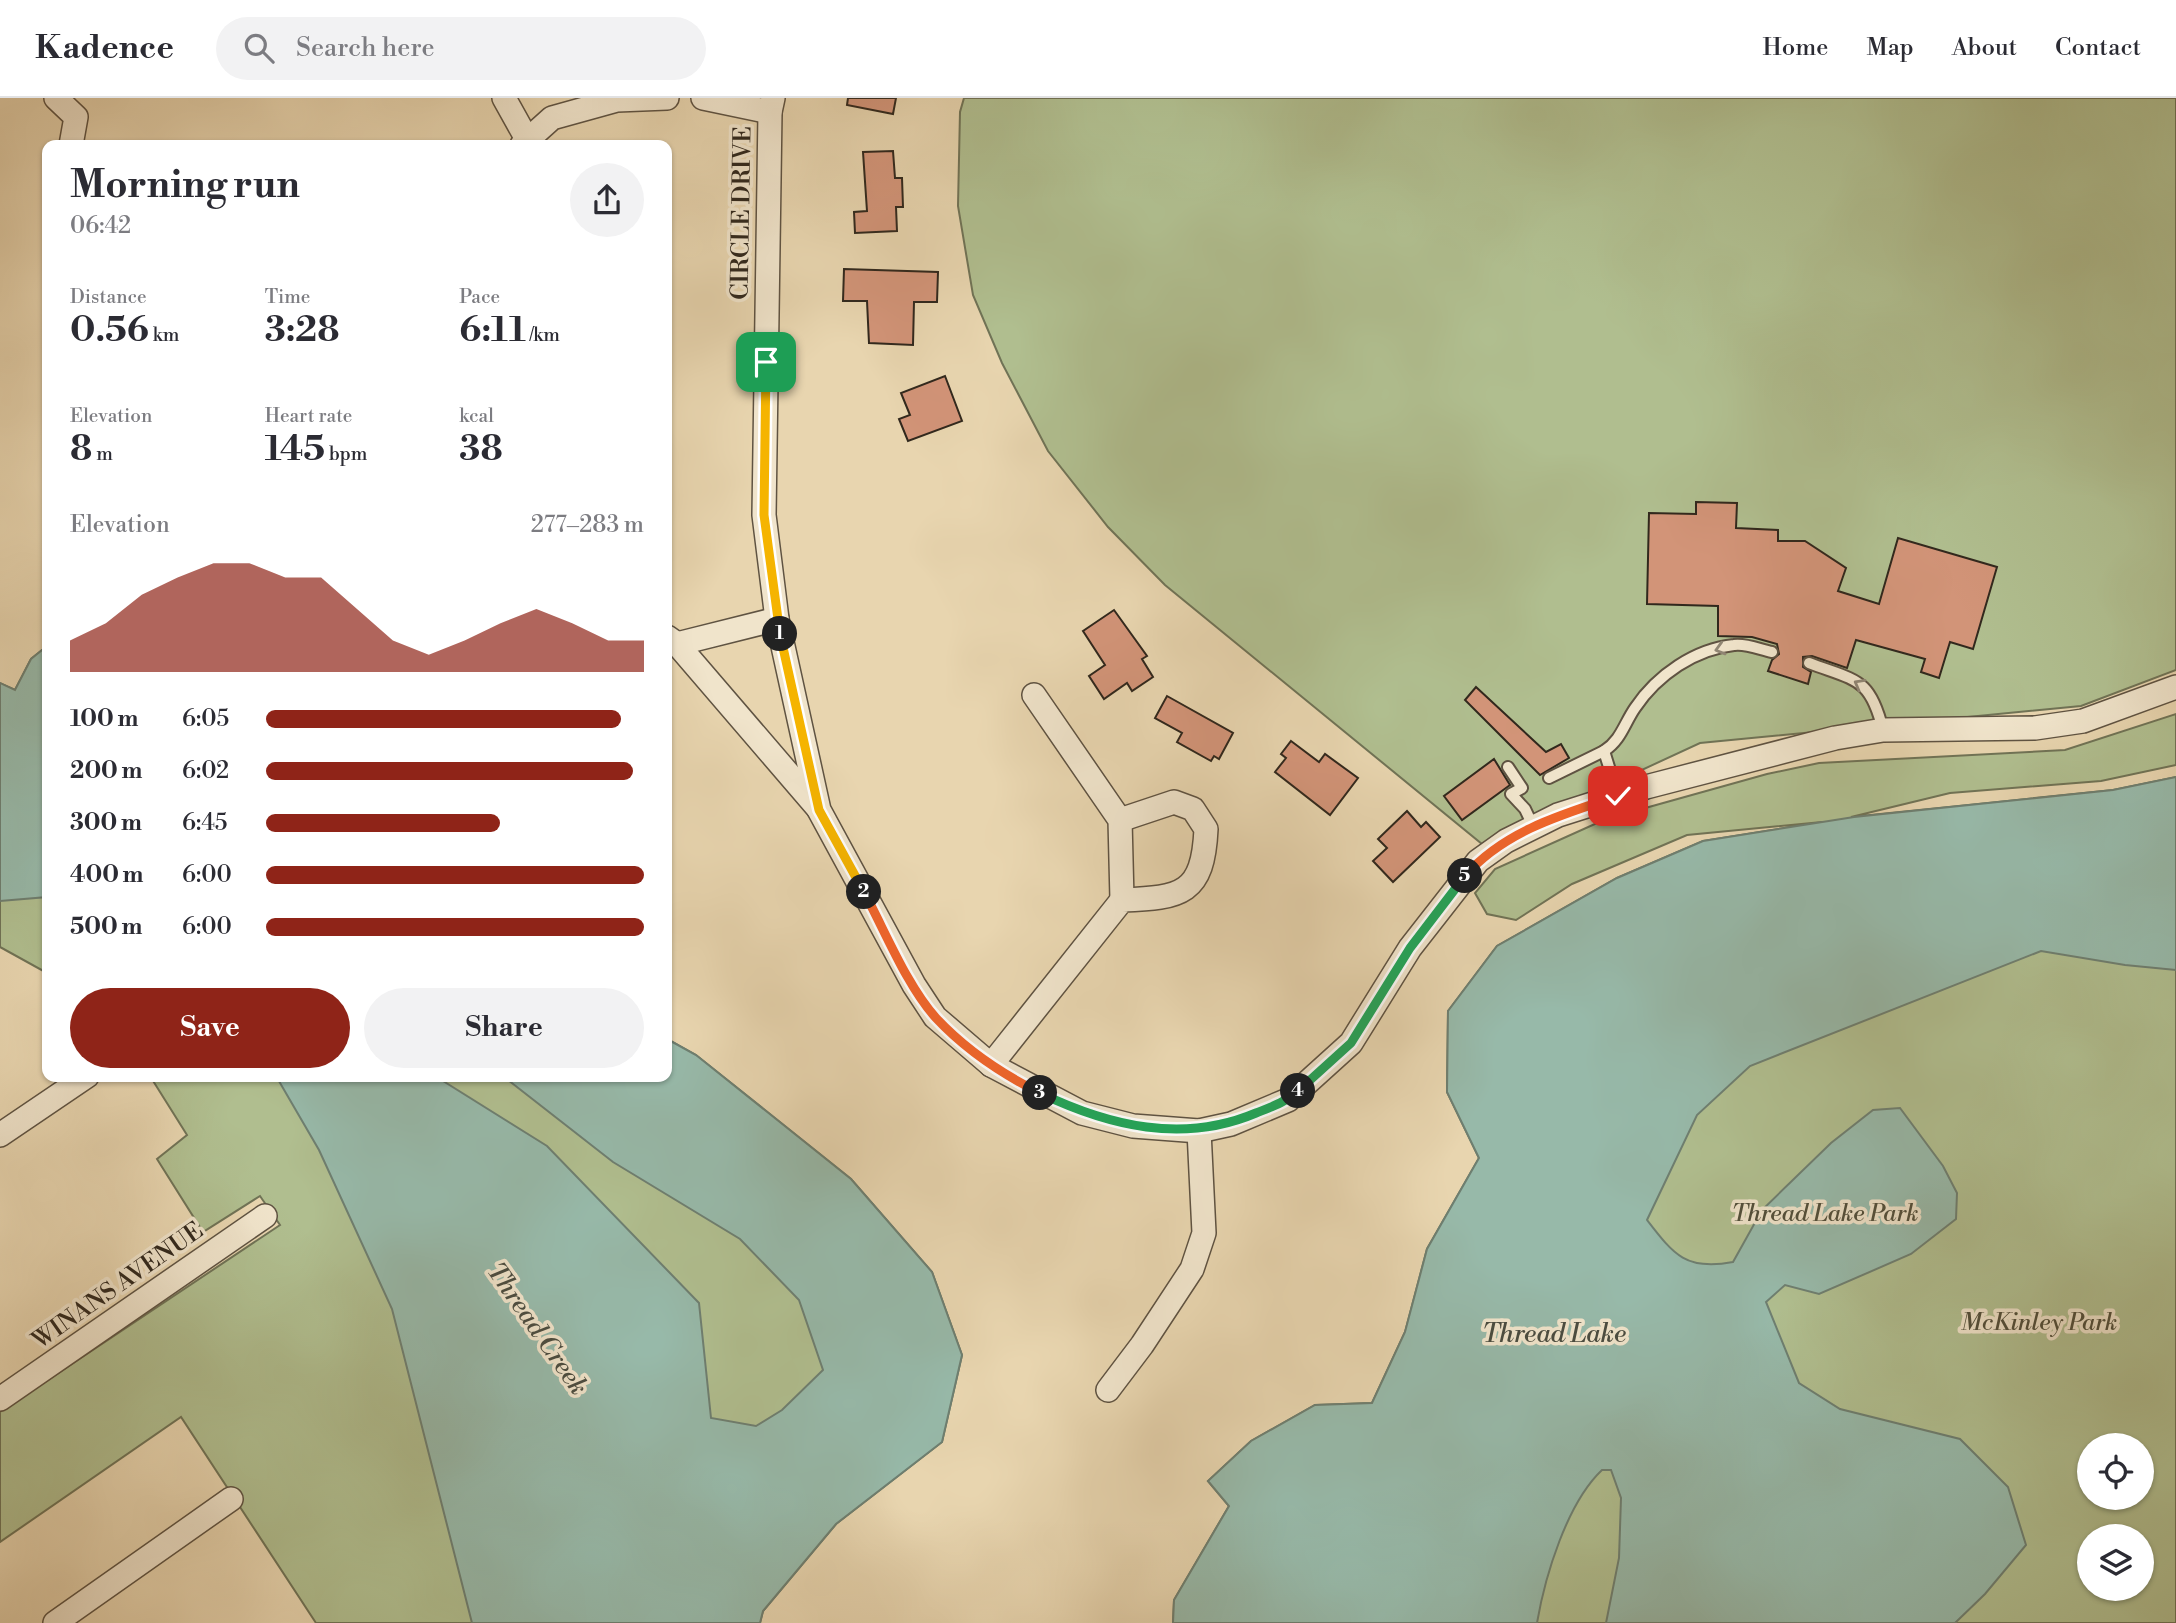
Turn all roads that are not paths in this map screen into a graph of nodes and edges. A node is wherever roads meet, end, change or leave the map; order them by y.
1 (56, 98) edge
2 (503, 98) edge
3 (667, 98) edge
4 (702, 98) edge
5 (771, 105) edge
6 (80, 107) edge
7 (72, 140) edge
8 (524, 140) edge
9 (528, 140) edge
10 (776, 619) junction
11 (672, 641) edge
12 (1772, 652) dead end
13 (1809, 663) dead end
14 (2176, 687) edge
15 (1034, 695) dead end
16 (1883, 730) junction
17 (1604, 751) junction
18 (1508, 767) dead end
19 (1549, 778) dead end
20 (1618, 796) junction
21 (819, 810) junction
22 (1120, 820) junction
23 (1534, 828) junction
24 (1122, 900) junction
25 (991, 1065) junction
26 (78, 1082) edge
27 (1199, 1131) junction
28 (0, 1135) edge
29 (265, 1216) dead end
30 (1108, 1390) dead end
31 (0, 1399) edge
32 (231, 1499) dead end
33 (55, 1623) edge

1 - 6 street
2 - 8 street
3 - 9 street
4 - 5 street
5 - 10 street, CIRCLE DRIVE
6 - 7 street
10 - 11 street
10 - 21 street, CIRCLE DRIVE
11 - 21 street
12 -> 17 lane
16 -> 13 lane
14 - 16 street, CIRCLE DRIVE
15 - 22 street
16 - 20 street, CIRCLE DRIVE
17 - 19 lane
17 - 20 lane
18 - 23 lane
20 - 23 street, CIRCLE DRIVE
21 - 25 street, CIRCLE DRIVE
22 - 24 street
22 - 24 street
23 - 27 street, CIRCLE DRIVE
24 - 25 street
25 - 27 street, CIRCLE DRIVE
26 - 28 street
27 - 30 street
29 - 31 street, WINANS AVENUE
32 - 33 street

